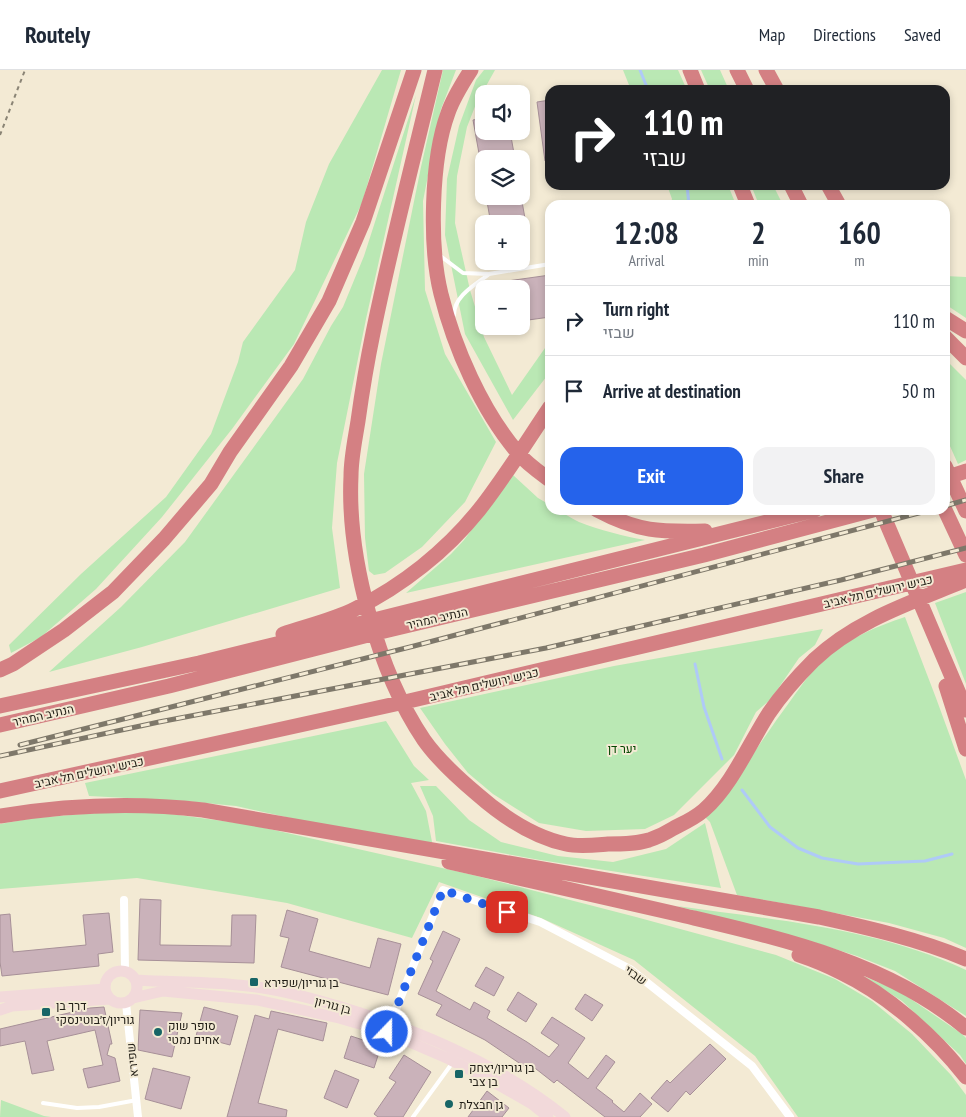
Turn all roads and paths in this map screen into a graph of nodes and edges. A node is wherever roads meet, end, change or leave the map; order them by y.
1 (25, 70) edge
2 (414, 70) edge
3 (435, 70) edge
4 (471, 70) edge
5 (688, 70) edge
6 (737, 70) edge
7 (766, 70) edge
8 (695, 85) edge
9 (744, 85) edge
10 (774, 85) edge
11 (0, 135) edge
12 (434, 251) junction
13 (545, 265) edge
14 (489, 274) junction
15 (950, 321) edge
16 (966, 331) edge
17 (454, 335) junction
18 (950, 342) edge
19 (966, 358) edge
20 (545, 414) edge
21 (966, 471) edge
22 (545, 476) edge
23 (950, 476) edge
24 (950, 476) edge
25 (966, 484) edge
26 (950, 489) edge
27 (966, 510) edge
28 (607, 515) edge
29 (795, 515) edge
30 (854, 515) edge
31 (883, 515) edge
32 (947, 515) edge
33 (734, 531) junction
34 (966, 555) edge
35 (966, 570) edge
36 (966, 580) edge
37 (199, 663) junction
38 (0, 670) edge
39 (166, 670) junction
40 (169, 686) junction
41 (0, 706) edge
42 (960, 712) edge
43 (0, 725) edge
44 (966, 749) edge
45 (0, 791) edge
46 (0, 816) edge
47 (257, 819) junction
48 (608, 898) junction
49 (124, 900) dead end
50 (966, 959) edge
51 (125, 971) junction
52 (136, 980) junction
53 (108, 994) junction
54 (0, 997) edge
55 (130, 1001) junction
56 (0, 1010) edge
57 (389, 1028) junction
58 (966, 1028) edge
59 (454, 1061) junction
60 (966, 1077) edge
61 (136, 1100) junction
62 (43, 1103) dead end
63 (138, 1117) edge
64 (413, 1117) edge
65 (548, 1117) edge
66 (565, 1117) edge
67 (790, 1117) edge

1 - 11 path
2 - 38 highway
3 - 36 highway
4 - 12 highway
5 - 8 highway
6 - 9 highway
7 - 10 highway
12 - 14 lane
12 - 17 highway
13 - 14 lane
14 - 17 lane
15 - 16 highway
17 - 22 highway
18 - 19 highway
20 - 37 highway
21 - 24 highway
23 - 27 highway
25 - 26 highway
28 - 33 highway
29 - 33 highway
30 - 40 highway, הנתיב המהיר
31 - 42 highway
32 - 34 highway
33 - 37 highway
35 - 45 highway, כביש ירושלים תל אביב
37 - 39 highway
39 - 40 lane
39 - 41 highway
40 - 43 highway, הנתיב המהיר
42 - 44 highway
46 - 47 highway
47 - 48 highway
47 - 50 highway
48 - 58 highway
48 - 60 highway
49 - 51 street
51 - 52 street
51 - 53 street
52 - 55 street
52 - 57 street, בן גוריון
53 - 54 street
53 - 55 street
53 - 56 street
55 - 57 street, בן גוריון
55 - 61 street, שפירא
57 - 59 street, בן גוריון
57 - 66 street, בן גוריון
57 - 67 street, שבזי
59 - 64 lane
59 - 65 street, בן גוריון
61 - 62 lane
61 - 63 street, שפירא

